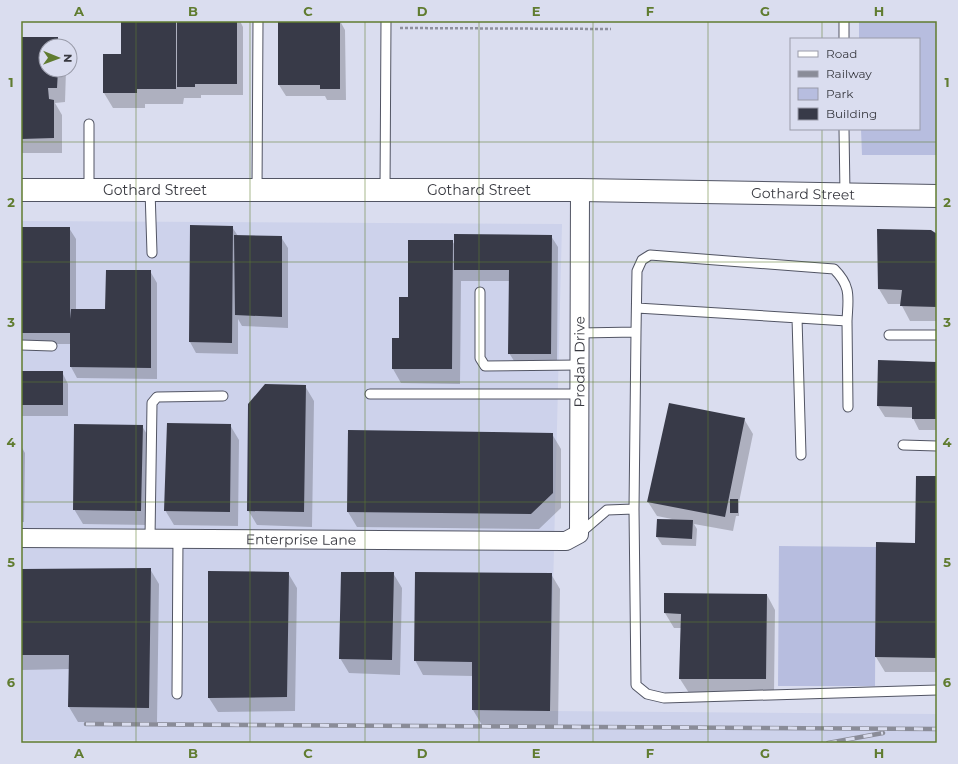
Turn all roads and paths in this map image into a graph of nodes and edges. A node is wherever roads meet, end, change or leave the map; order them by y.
1 (258, 21) edge
2 (844, 21) edge
3 (386, 24) edge
4 (611, 29) dead end
5 (844, 38) edge
6 (89, 124) dead end
7 (844, 130) edge
8 (21, 190) edge
9 (88, 190) junction
10 (150, 190) junction
11 (257, 190) junction
12 (385, 190) junction
13 (580, 190) junction
14 (845, 194) junction
15 (937, 196) edge
16 (152, 253) dead end
17 (480, 292) dead end
18 (636, 308) junction
19 (797, 318) junction
20 (847, 322) junction
21 (636, 332) junction
22 (580, 333) junction
23 (888, 335) dead end
24 (937, 335) edge
25 (21, 345) edge
26 (52, 346) dead end
27 (579, 365) junction
28 (370, 394) dead end
29 (580, 394) junction
30 (223, 396) dead end
31 (848, 407) dead end
32 (903, 445) dead end
33 (937, 446) edge
34 (801, 456) dead end
35 (634, 509) junction
36 (579, 534) junction
37 (21, 538) edge
38 (150, 538) junction
39 (178, 538) junction
40 (937, 690) edge
41 (177, 694) dead end

1 - 11 lane
2 - 5 lane
3 - 4 path
3 - 12 lane
6 - 9 lane
7 - 14 lane
8 - 9 street, Gothard Street
9 - 10 street, Gothard Street
10 - 11 street, Gothard Street
10 - 16 lane
11 - 12 street, Gothard Street
12 - 13 street, Gothard Street
13 - 14 street, Gothard Street
13 - 22 street, Prodan Drive
14 - 15 street, Gothard Street
17 - 27 lane
18 - 19 lane
18 - 20 lane
18 - 21 lane
19 - 20 lane
19 - 34 lane
20 - 31 lane
21 - 22 lane
21 - 35 lane
22 - 27 street, Prodan Drive
23 - 24 lane
25 - 26 lane
27 - 29 street, Prodan Drive
28 - 29 lane
29 - 36 street, Prodan Drive
30 - 38 lane
32 - 33 lane
35 - 36 lane
35 - 40 lane
36 - 39 street, Enterprise Lane
37 - 38 street, Enterprise Lane
38 - 39 street, Enterprise Lane
39 - 41 lane

